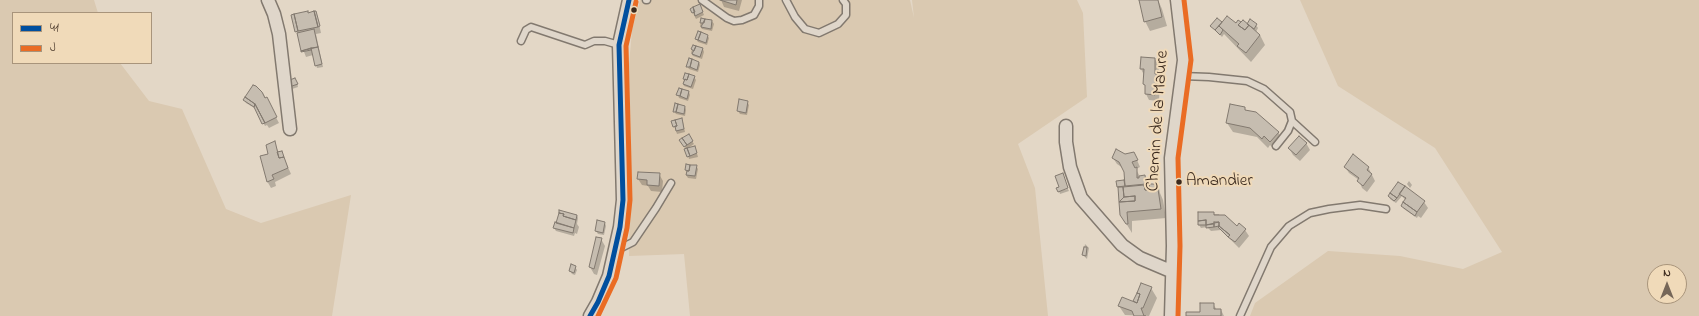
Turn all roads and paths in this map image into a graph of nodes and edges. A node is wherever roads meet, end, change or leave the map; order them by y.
1 (268, 0) edge
2 (629, 0) edge
3 (702, 0) edge
4 (759, 0) edge
5 (786, 0) edge
6 (843, 0) edge
7 (1177, 0) edge
8 (521, 41) dead end
9 (619, 45) junction
10 (1182, 76) junction
11 (1292, 121) junction
12 (1066, 126) dead end
13 (290, 129) dead end
14 (1315, 142) dead end
15 (1276, 146) dead end
16 (671, 183) dead end
17 (1386, 209) dead end
18 (615, 252) junction
19 (1173, 272) junction
20 (590, 316) edge
21 (1171, 316) edge
22 (1240, 316) edge

1 - 13 street
2 - 9 street
3 - 4 lane
5 - 6 lane
7 - 10 street, Chemin de la Maure
8 - 9 lane
9 - 18 street
10 - 11 lane
10 - 19 street, Chemin de la Maure
11 - 14 lane
11 - 15 lane
12 - 19 street
16 - 18 lane
17 - 22 lane
18 - 20 street
19 - 21 street, Chemin de la Maure

